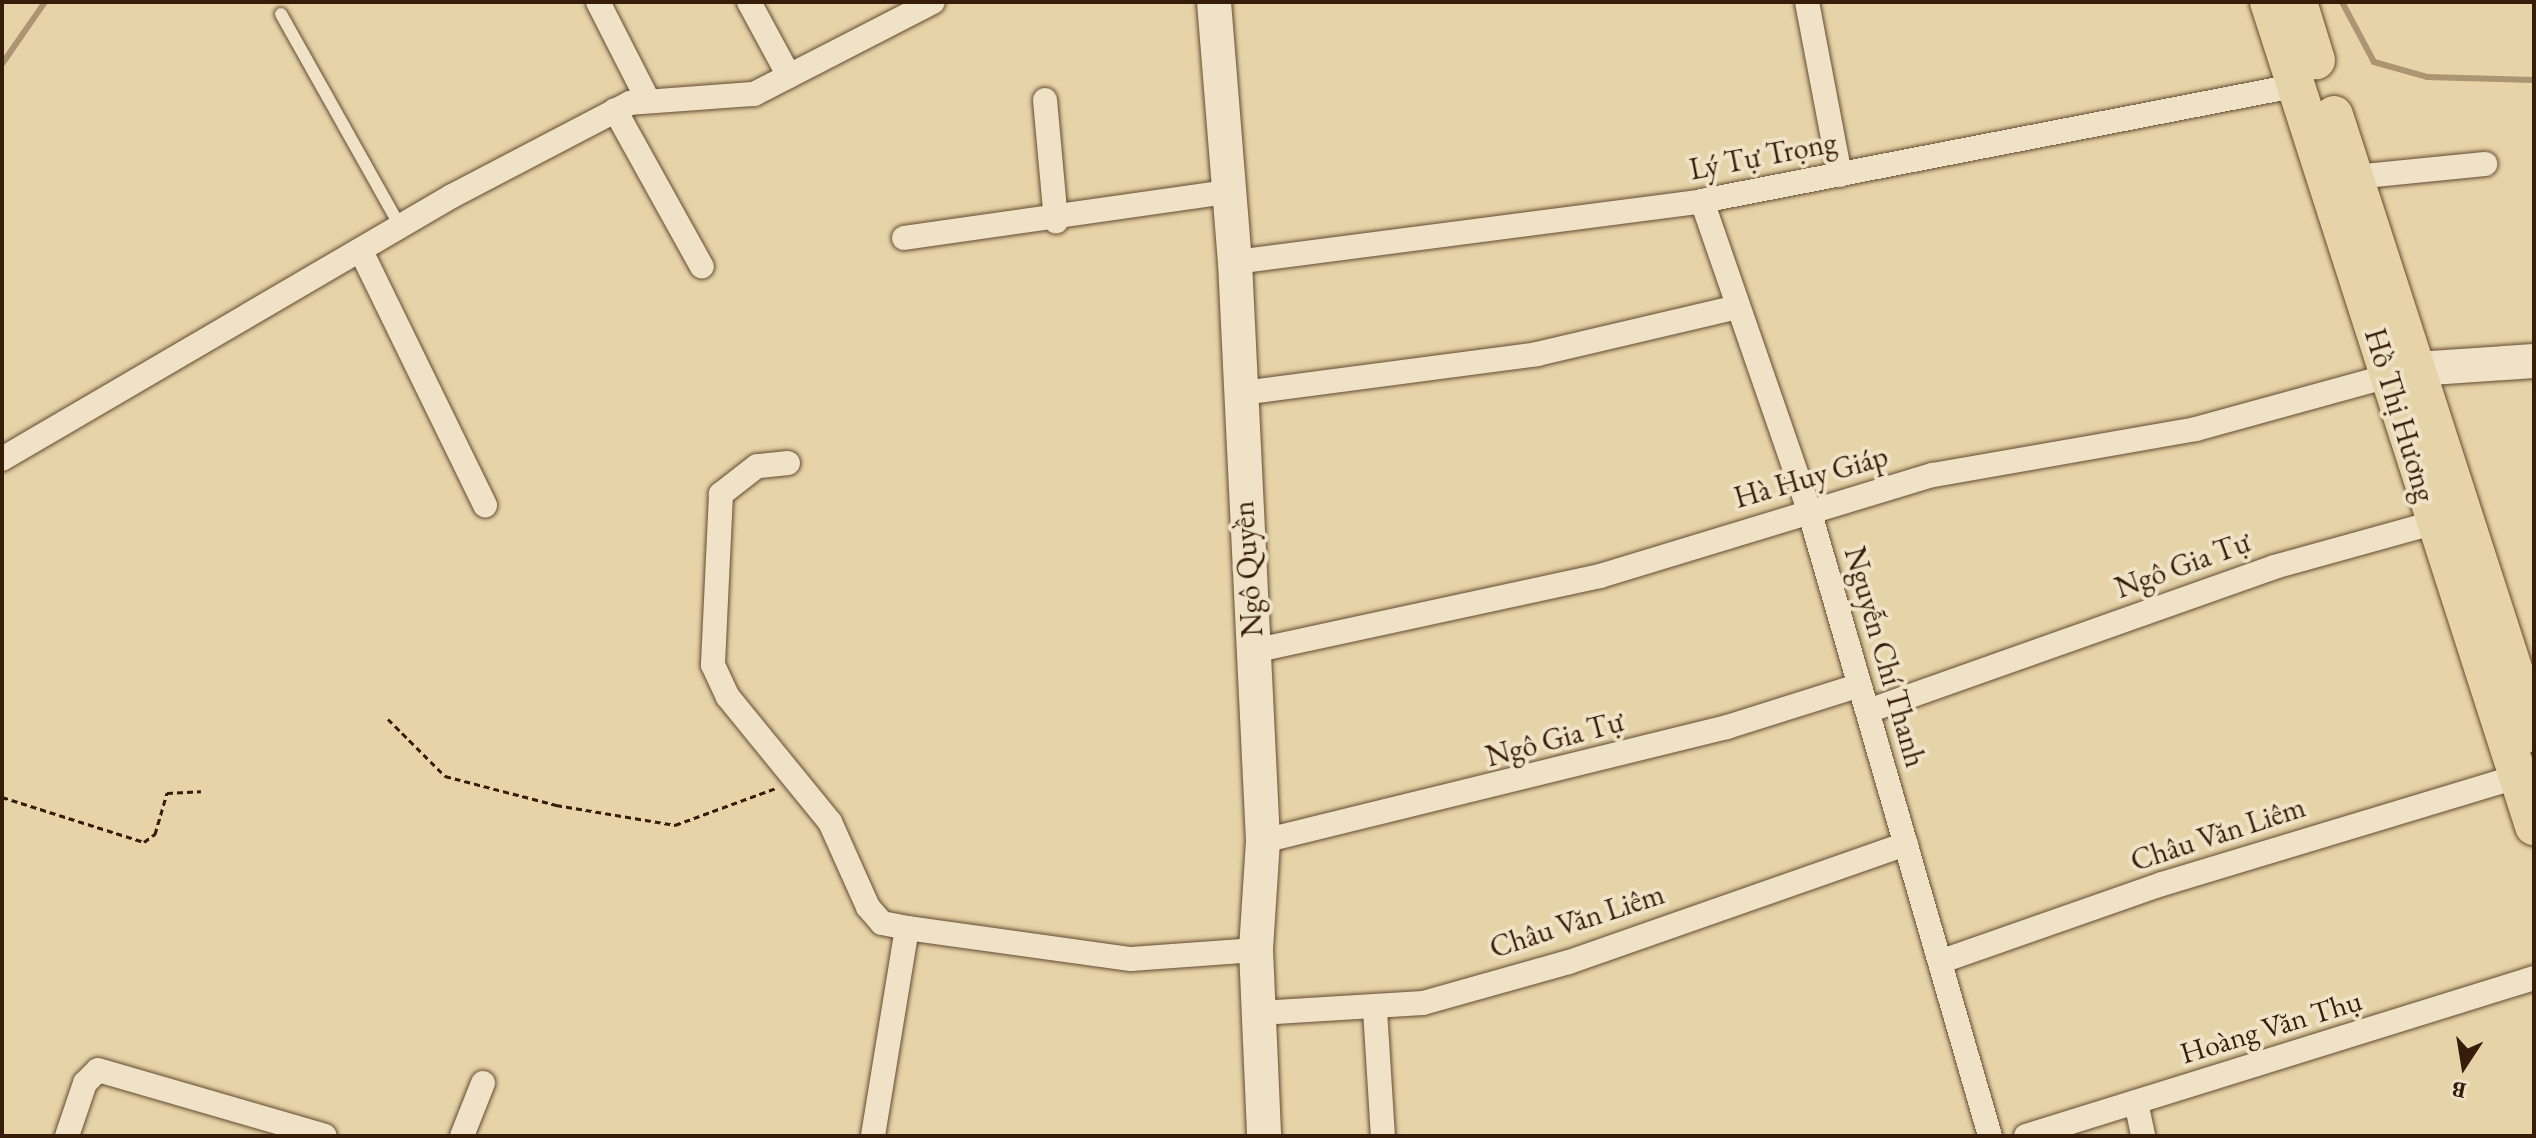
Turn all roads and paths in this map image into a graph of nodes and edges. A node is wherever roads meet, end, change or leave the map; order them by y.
1 (598, 2) edge
2 (749, 2) edge
3 (933, 2) edge
4 (1214, 2) edge
5 (1807, 2) edge
6 (2269, 2) edge
7 (2298, 2) edge
8 (281, 14) dead end
9 (789, 76) junction
10 (2299, 85) junction
11 (647, 98) junction
12 (1045, 100) dead end
13 (615, 110) junction
14 (2485, 164) dead end
15 (1840, 175) junction
16 (2354, 177) junction
17 (1228, 192) junction
18 (1702, 201) junction
19 (1056, 222) junction
20 (400, 226) junction
21 (904, 238) dead end
22 (361, 251) junction
23 (1235, 262) junction
24 (702, 267) dead end
25 (1738, 307) junction
26 (2534, 361) edge
27 (2402, 372) junction
28 (1242, 393) junction
29 (2, 459) edge
30 (788, 463) dead end
31 (485, 505) dead end
32 (1809, 510) junction
33 (2433, 523) junction
34 (1253, 651) junction
35 (1860, 685) junction
36 (1868, 711) junction
37 (388, 719) dead end
38 (2534, 733) edge
39 (2517, 777) junction
40 (797, 780) junction
41 (201, 791) dead end
42 (2, 797) edge
43 (2534, 826) edge
44 (1263, 841) junction
45 (1906, 844) junction
46 (907, 928) junction
47 (1256, 950) junction
48 (1942, 961) junction
49 (2534, 978) edge
50 (1375, 1010) junction
51 (1259, 1013) junction
52 (483, 1083) dead end
53 (2136, 1102) junction
54 (67, 1136) edge
55 (325, 1136) edge
56 (462, 1136) edge
57 (873, 1136) edge
58 (1264, 1136) edge
59 (1383, 1136) edge
60 (1990, 1136) edge
61 (2026, 1136) edge
62 (2143, 1136) edge

1 - 11 street
2 - 9 street
3 - 9 street
4 - 17 street, Ngô Quyền
5 - 15 street
6 - 10 main road, Hồ Thị Hương
7 - 16 main road, Hồ Thị Hương
8 - 20 lane
9 - 11 street
10 - 15 street, Lý Tự Trọng
10 - 27 main road, Hồ Thị Hương
11 - 13 street
12 - 19 street
13 - 20 street
13 - 24 street
14 - 16 street
15 - 18 street, Lý Tự Trọng
16 - 27 main road, Hồ Thị Hương
17 - 19 street
17 - 23 street, Ngô Quyền
18 - 23 street, Lý Tự Trọng
18 - 25 street, Nguyễn Chí Thanh
19 - 21 street
20 - 22 street
22 - 29 street
22 - 31 street
23 - 28 street, Ngô Quyền
25 - 28 street
25 - 32 street, Nguyễn Chí Thanh
26 - 27 street
27 - 32 street, Hà Huy Giáp
27 - 33 main road, Hồ Thị Hương
27 - 38 main road, Hồ Thị Hương
28 - 34 street, Ngô Quyền
30 - 40 street
32 - 34 street, Hà Huy Giáp
32 - 35 street, Nguyễn Chí Thanh
33 - 36 street, Ngô Gia Tự
33 - 39 main road, Hồ Thị Hương
34 - 44 street, Ngô Quyền
35 - 36 street, Nguyễn Chí Thanh
35 - 44 street, Ngô Gia Tự
36 - 45 street, Nguyễn Chí Thanh
37 - 40 path
39 - 43 main road, Hồ Thị Hương
39 - 48 street, Châu Văn Liêm
40 - 46 street
41 - 42 path
44 - 47 street, Ngô Quyền
45 - 48 street, Nguyễn Chí Thanh
45 - 50 street, Châu Văn Liêm
46 - 47 street
46 - 57 street
47 - 51 street, Ngô Quyền
48 - 60 street, Nguyễn Chí Thanh
49 - 53 street, Hoàng Văn Thụ
50 - 51 street, Châu Văn Liêm
50 - 59 street
51 - 58 street, Ngô Quyền
52 - 56 street
53 - 61 street, Hoàng Văn Thụ
53 - 62 street
54 - 55 street

